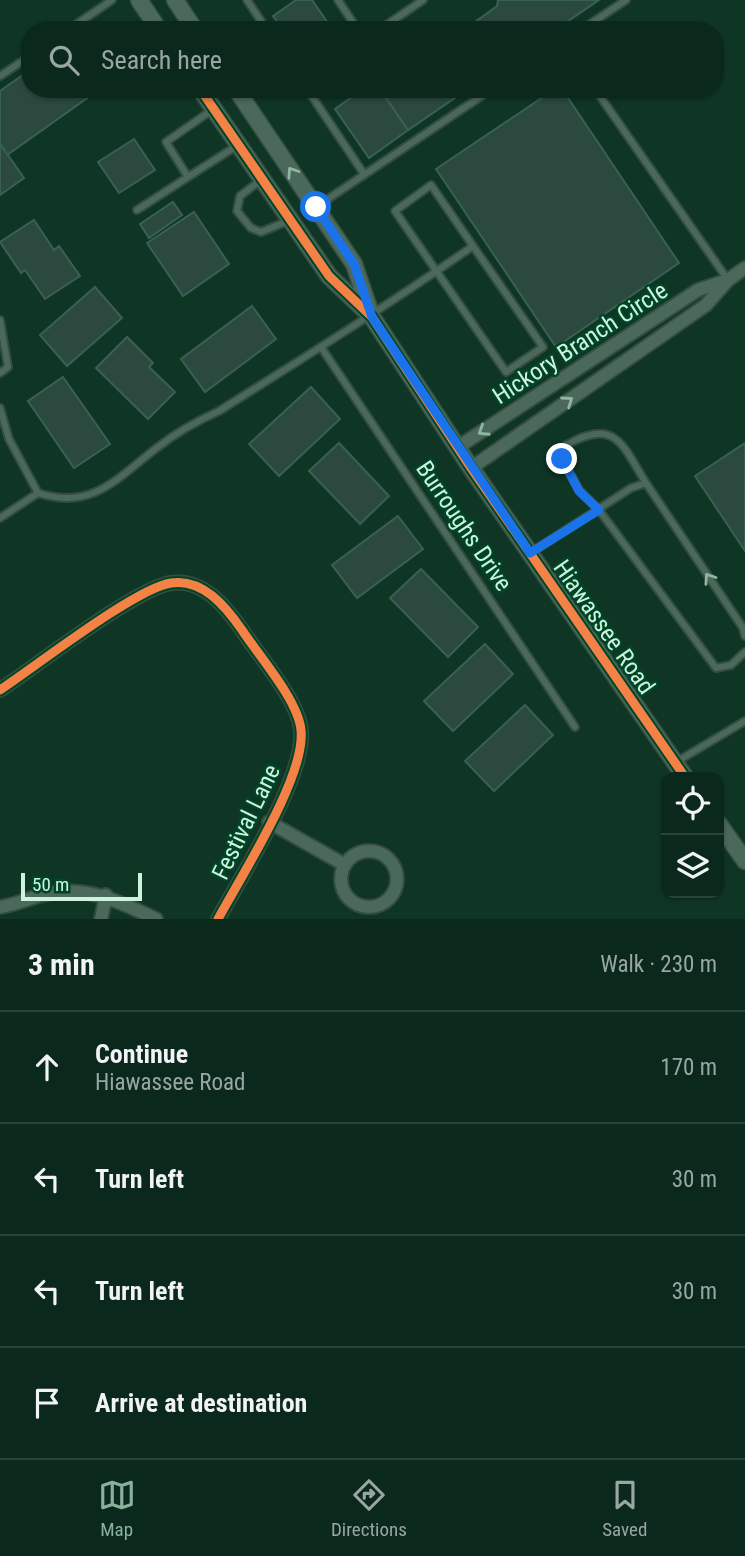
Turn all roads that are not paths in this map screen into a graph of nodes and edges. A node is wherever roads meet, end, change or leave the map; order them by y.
1 (112, 0) edge
2 (139, 0) edge
3 (174, 0) edge
4 (247, 0) edge
5 (338, 0) edge
6 (423, 0) edge
7 (626, 0) edge
8 (81, 21) edge
9 (153, 21) edge
10 (189, 21) edge
11 (261, 21) edge
12 (353, 21) edge
13 (392, 21) edge
14 (594, 21) edge
15 (21, 62) edge
16 (0, 76) edge
17 (206, 98) edge
18 (242, 98) edge
19 (313, 98) edge
20 (478, 98) edge
21 (601, 98) edge
22 (214, 109) junction
23 (238, 145) junction
24 (364, 174) junction
25 (188, 177) junction
26 (262, 180) junction
27 (316, 207) junction
28 (137, 210) dead end
29 (290, 220) junction
30 (473, 246) junction
31 (745, 268) edge
32 (436, 272) junction
33 (728, 280) junction
34 (372, 317) junction
35 (0, 320) edge
36 (321, 346) junction
37 (0, 373) edge
38 (0, 408) edge
39 (458, 447) junction
40 (471, 468) junction
41 (646, 483) junction
42 (38, 493) junction
43 (599, 510) junction
44 (0, 518) edge
45 (530, 553) junction
46 (745, 636) edge
47 (745, 652) edge
48 (0, 690) edge
49 (745, 721) edge
50 (575, 727) dead end
51 (675, 763) junction
52 (681, 772) edge
53 (269, 822) junction
54 (724, 831) edge
55 (745, 861) edge
56 (345, 865) junction
57 (106, 895) junction
58 (0, 907) edge
59 (102, 919) edge
60 (156, 919) edge
61 (218, 919) edge

1 - 8 lane
2 - 9 street
3 - 10 street
4 - 11 lane
5 - 12 lane
6 - 13 lane
7 - 14 lane
15 - 16 lane
17 - 22 street, Hiawassee Road
27 -> 18 street, Hiawassee Road
19 - 24 lane
20 - 24 lane
21 - 33 lane
22 - 23 street, Hiawassee Road
22 - 25 lane
23 - 25 lane
23 - 26 street, Hiawassee Road
24 - 27 lane
25 - 28 lane
26 - 29 street, Hiawassee Road
26 - 29 lane
27 - 34 street, Hiawassee Road
29 - 34 street, Hiawassee Road
30 - 32 lane
30 - 32 lane
30 - 32 lane
31 - 33 street, Hickory Branch Circle
32 - 34 lane
33 -> 39 street, Hickory Branch Circle
40 -> 33 street, Hickory Branch Circle
34 - 36 lane
34 - 39 street, Hiawassee Road
35 - 37 lane
36 - 42 lane
36 - 50 lane, Burroughs Drive
38 - 42 lane
39 - 40 street, Hiawassee Road
40 - 45 street, Hiawassee Road
41 - 43 lane
41 - 43 lane
46 -> 41 lane
42 - 44 lane
43 - 45 lane
43 - 47 lane
45 - 51 street, Hiawassee Road
48 - 53 street, Festival Lane
49 - 51 lane
51 - 52 street, Hiawassee Road
53 - 56 street
53 - 61 street, Festival Lane
54 - 55 street
56 - 56 street
57 - 58 street
57 - 59 street
57 - 60 street

